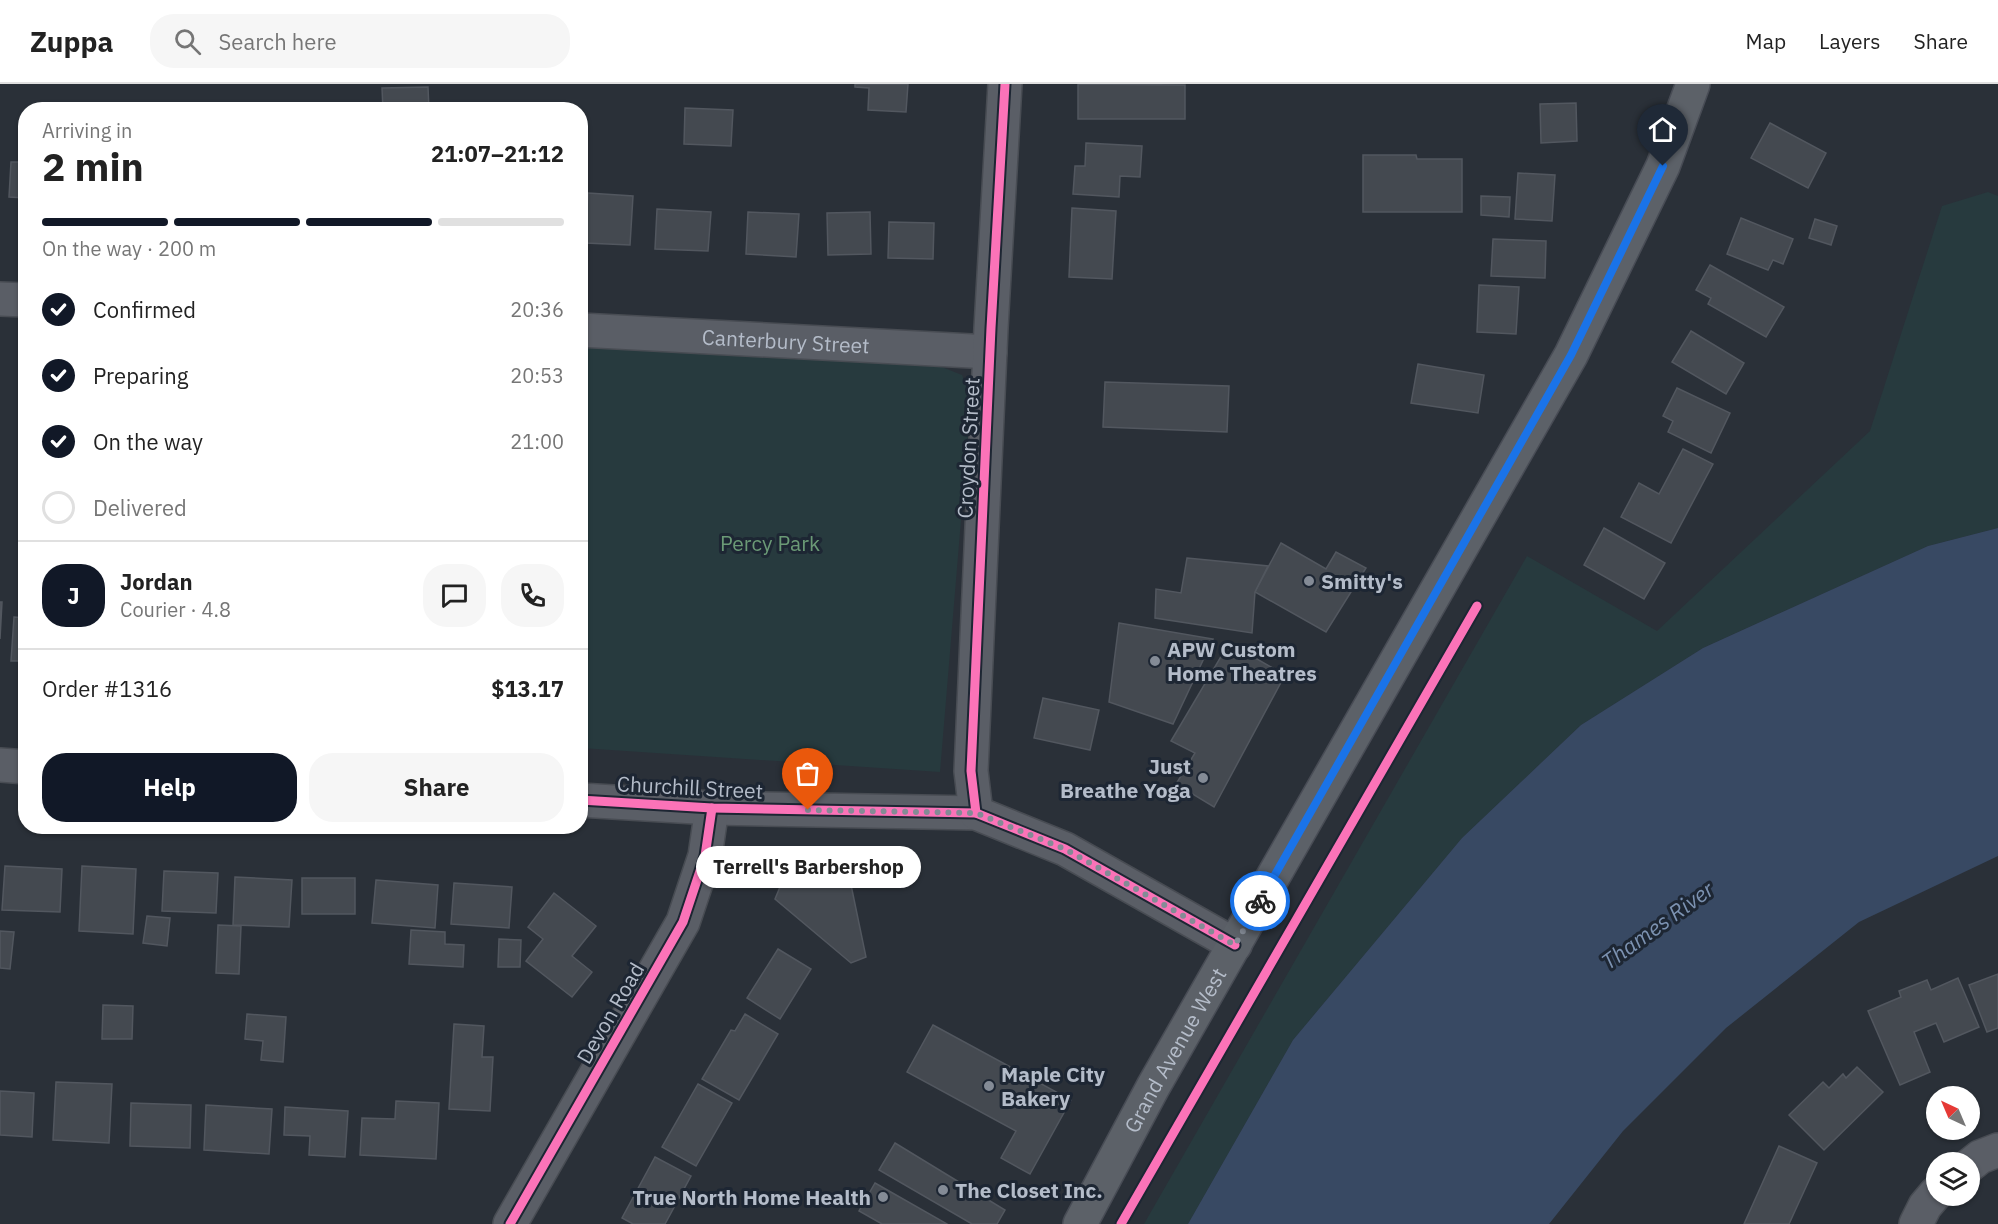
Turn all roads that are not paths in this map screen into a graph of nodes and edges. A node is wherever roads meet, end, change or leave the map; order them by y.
1 (1005, 84) edge
2 (1693, 84) edge
3 (0, 299) edge
4 (18, 300) edge
5 (588, 330) edge
6 (990, 352) junction
7 (0, 765) edge
8 (18, 766) edge
9 (588, 800) edge
10 (712, 808) junction
11 (976, 813) junction
12 (1235, 945) junction
13 (1998, 1150) edge
14 (1980, 1157) edge
15 (1926, 1205) edge
16 (510, 1224) edge
17 (1080, 1224) edge
18 (1916, 1224) edge

1 - 6 street, Croydon Street
2 - 12 main road, Grand Avenue West
3 - 4 street
5 - 6 street, Canterbury Street
6 - 11 street, Croydon Street
7 - 8 street
9 - 10 street, Churchill Street
10 - 11 street, Churchill Street
10 - 16 street, Devon Road
11 - 12 street, Churchill Street
12 - 17 main road, Grand Avenue West
13 - 14 street
15 - 18 street

